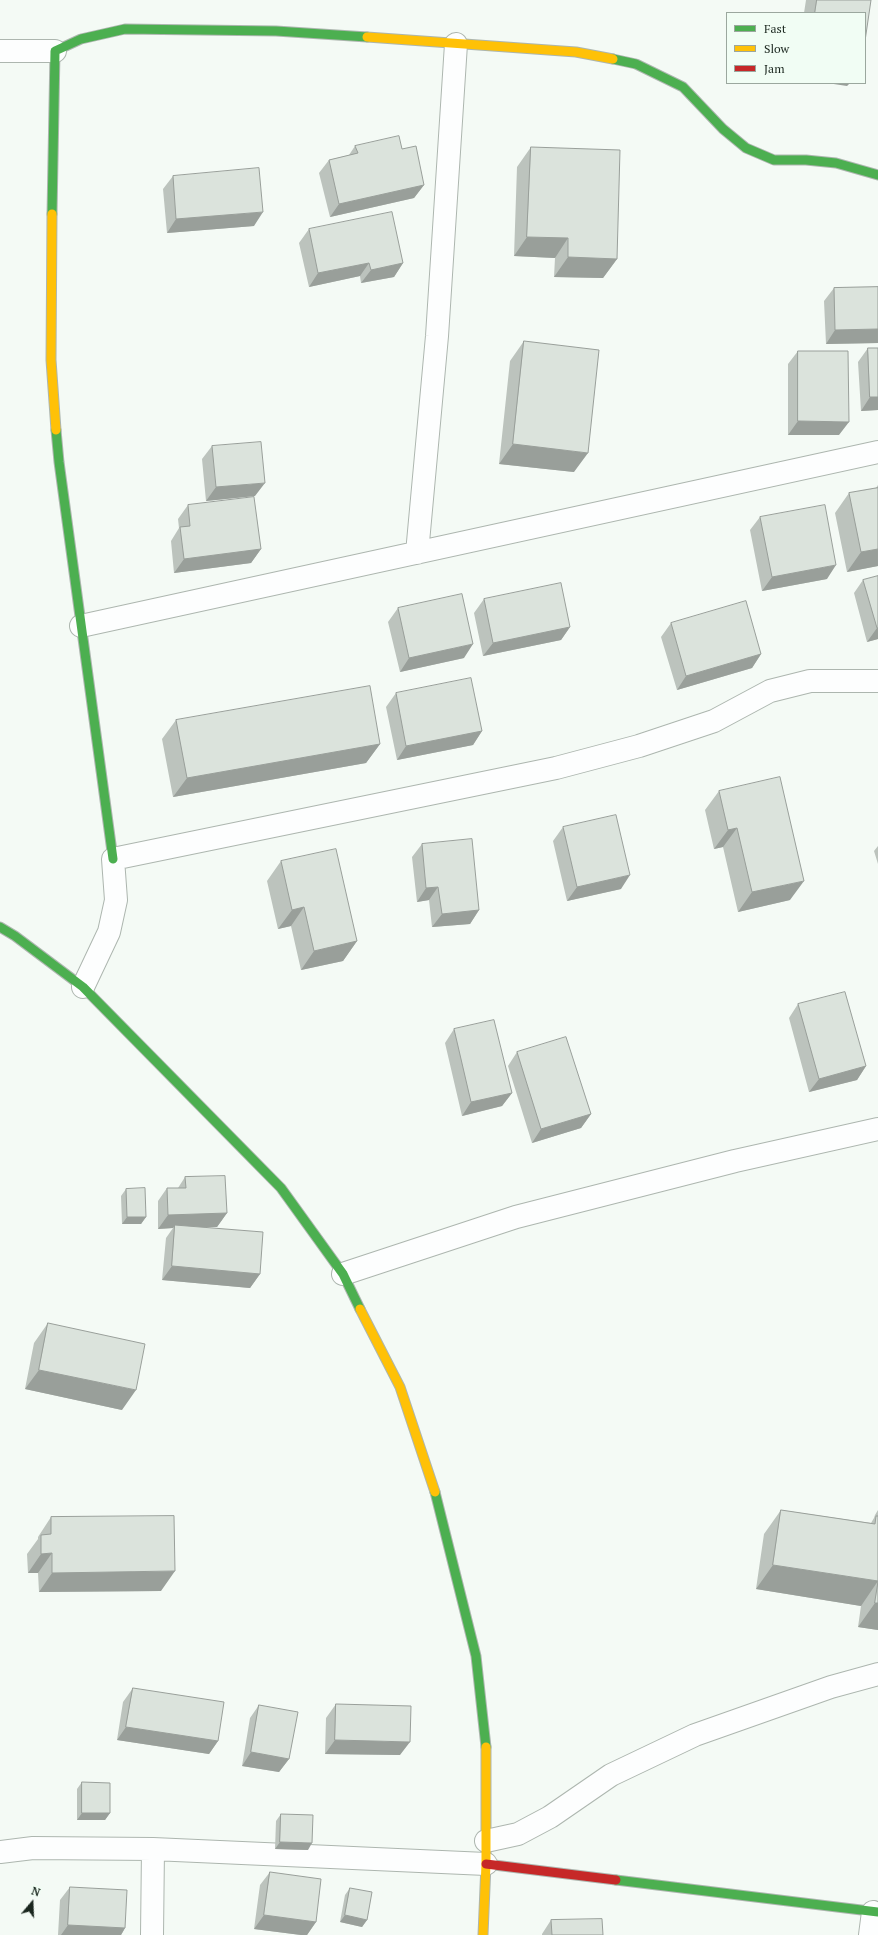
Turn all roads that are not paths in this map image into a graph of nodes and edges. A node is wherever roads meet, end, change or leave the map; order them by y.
1 (456, 44) junction
2 (0, 51) edge
3 (56, 51) junction
4 (878, 175) edge
5 (878, 452) edge
6 (417, 553) junction
7 (81, 626) junction
8 (878, 681) edge
9 (113, 858) junction
10 (0, 927) edge
11 (83, 987) junction
12 (878, 1129) edge
13 (344, 1274) junction
14 (878, 1674) edge
15 (486, 1841) junction
16 (153, 1849) junction
17 (0, 1852) edge
18 (486, 1864) junction
19 (875, 1912) edge
20 (152, 1935) edge
21 (483, 1935) edge
22 (870, 1935) edge

1 - 3 street
1 - 4 street
1 - 6 street
2 - 3 street
3 - 7 street
5 - 6 street
6 - 7 street
7 - 9 street
8 - 9 street
9 - 11 street
10 - 11 street
11 - 13 street
12 - 13 street
13 - 15 street
14 - 15 street
15 - 18 street
16 - 17 street
16 - 18 street
16 - 20 street
18 - 19 street
18 - 21 street
19 - 22 street

